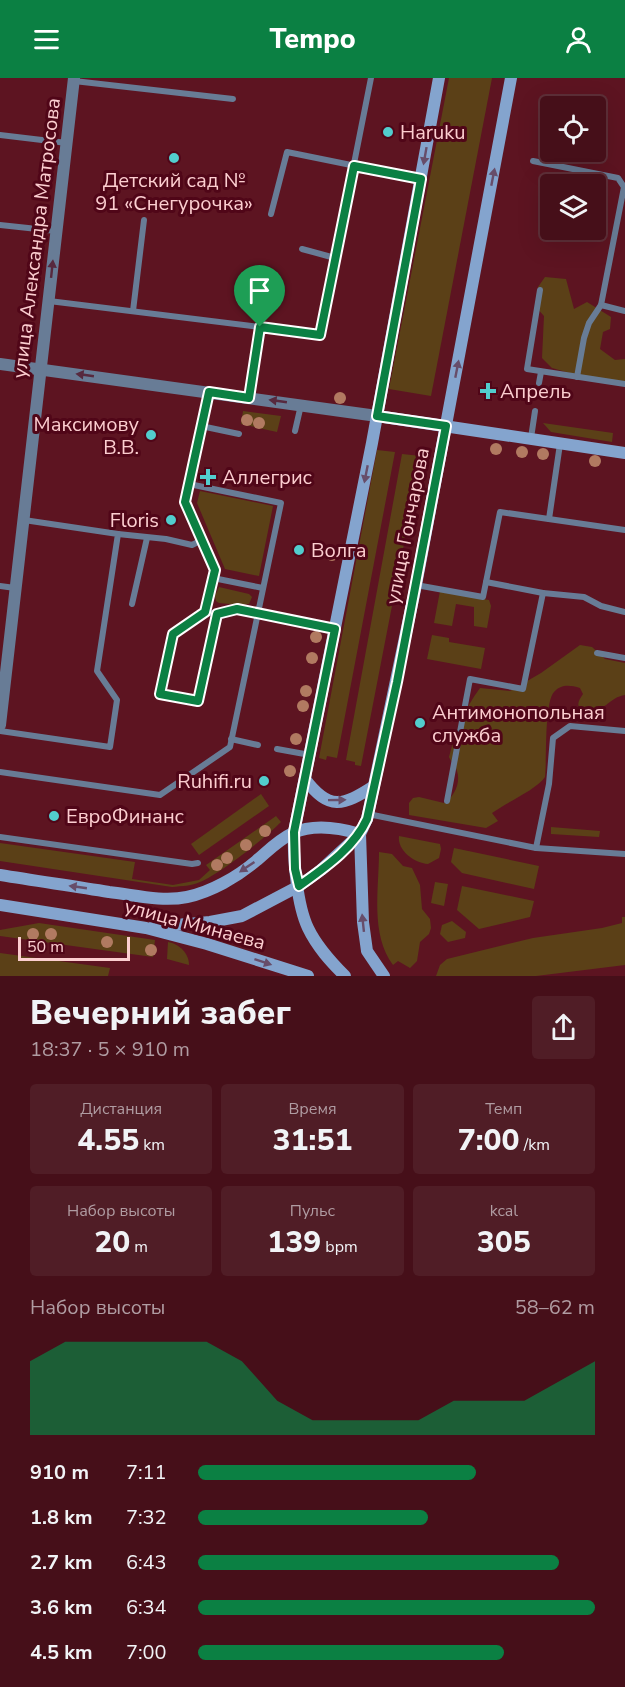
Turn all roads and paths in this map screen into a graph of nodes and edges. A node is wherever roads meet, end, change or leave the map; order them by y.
1 (371, 78) edge
2 (440, 78) edge
3 (511, 78) edge
4 (74, 80) edge
5 (233, 99) dead end
6 (0, 135) edge
7 (67, 143) junction
8 (533, 161) dead end
9 (354, 166) junction
10 (421, 179) junction
11 (271, 214) dead end
12 (144, 220) dead end
13 (0, 225) edge
14 (56, 231) junction
15 (303, 249) dead end
16 (335, 258) junction
17 (540, 290) dead end
18 (265, 297) dead end
19 (48, 300) junction
20 (601, 305) junction
21 (133, 311) junction
22 (625, 311) edge
23 (260, 327) junction
24 (0, 364) edge
25 (40, 369) junction
26 (541, 372) junction
27 (577, 377) junction
28 (539, 383) dead end
29 (625, 384) edge
30 (209, 392) junction
31 (249, 398) junction
32 (301, 404) junction
33 (535, 411) dead end
34 (377, 416) junction
35 (201, 426) junction
36 (446, 426) junction
37 (295, 432) dead end
38 (239, 434) dead end
39 (531, 439) junction
40 (560, 443) junction
41 (625, 453) edge
42 (189, 484) junction
43 (549, 519) junction
44 (23, 520) junction
45 (625, 530) edge
46 (118, 534) junction
47 (147, 538) junction
48 (202, 540) junction
49 (213, 578) junction
50 (486, 582) junction
51 (416, 585) junction
52 (0, 586) edge
53 (15, 588) junction
54 (263, 588) junction
55 (543, 592) junction
56 (132, 604) dead end
57 (205, 612) junction
58 (625, 612) edge
59 (257, 613) junction
60 (217, 614) junction
61 (335, 629) junction
62 (4, 653) edge
63 (597, 653) dead end
64 (625, 658) edge
65 (0, 725) edge
66 (0, 731) edge
67 (625, 731) edge
68 (231, 739) junction
69 (258, 745) dead end
70 (277, 748) dead end
71 (310, 755) junction
72 (0, 772) edge
73 (305, 779) junction
74 (374, 786) junction
75 (447, 801) dead end
76 (368, 814) junction
77 (294, 832) junction
78 (360, 834) junction
79 (0, 837) edge
80 (536, 848) junction
81 (625, 854) edge
82 (198, 863) dead end
83 (0, 875) edge
84 (299, 886) junction
85 (0, 905) edge
86 (146, 928) junction
87 (308, 976) edge
88 (345, 976) edge
89 (384, 976) edge

1 - 9 lane
2 -> 10 main road
36 -> 3 main road, улица Гончарова
4 - 5 lane
4 - 7 street, улица Александра Матросова
6 - 7 lane
7 - 14 street, улица Александра Матросова
8 - 20 lane
9 - 10 lane
9 - 11 lane
9 - 16 lane
10 - 34 main road
12 - 21 lane
13 - 14 lane
19 -> 14 street, улица Александра Матросова
15 - 16 lane
16 - 23 lane
17 - 26 lane
18 - 23 lane
19 - 21 lane
19 - 25 street, улица Александра Матросова
20 - 22 lane
20 - 27 lane
21 - 23 lane
23 - 31 lane
24 - 25 street
30 -> 25 street
25 - 44 street, улица Александра Матросова
26 - 27 lane
26 - 28 lane
27 - 29 lane
30 - 31 street
30 - 35 lane
32 -> 31 street
32 - 34 street
32 - 37 lane
33 - 39 lane
34 - 36 main road
34 -> 61 main road
35 - 38 lane
35 - 42 lane
36 - 39 main road
36 - 51 main road, улица Гончарова
39 - 40 main road
40 - 41 main road
40 - 43 lane
42 - 48 lane
42 - 54 lane
43 - 45 lane
43 - 50 lane
44 - 46 lane
44 - 53 street, улица Александра Матросова
46 - 47 lane
46 - 66 lane
47 - 48 lane
47 - 56 lane
48 - 49 lane
49 - 54 lane
49 - 57 lane
50 - 51 lane
50 - 55 lane
51 - 74 main road, улица Гончарова
52 - 53 lane
53 - 62 street, улица Александра Матросова
54 - 59 lane
55 - 58 lane
55 - 75 lane
57 - 60 lane
57 - 60 lane
59 - 60 lane
59 - 61 lane
59 - 68 lane
61 - 71 main road
62 - 65 street, улица Александра Матросова
63 - 64 lane
67 - 80 lane
68 - 69 lane
68 - 72 lane
70 - 71 lane
71 - 73 main road
73 -> 74 main road
73 - 77 main road
74 - 76 main road, улица Гончарова
76 - 78 main road, улица Гончарова
76 - 80 lane
77 - 78 main road
77 -> 83 main road, улица Минаева
77 - 84 main road
78 - 84 main road
89 -> 78 main road, улица Гончарова
79 - 82 lane
80 - 81 lane
84 - 86 main road
84 - 88 main road
85 - 86 main road, улица Минаева
86 -> 87 main road, улица Минаева

